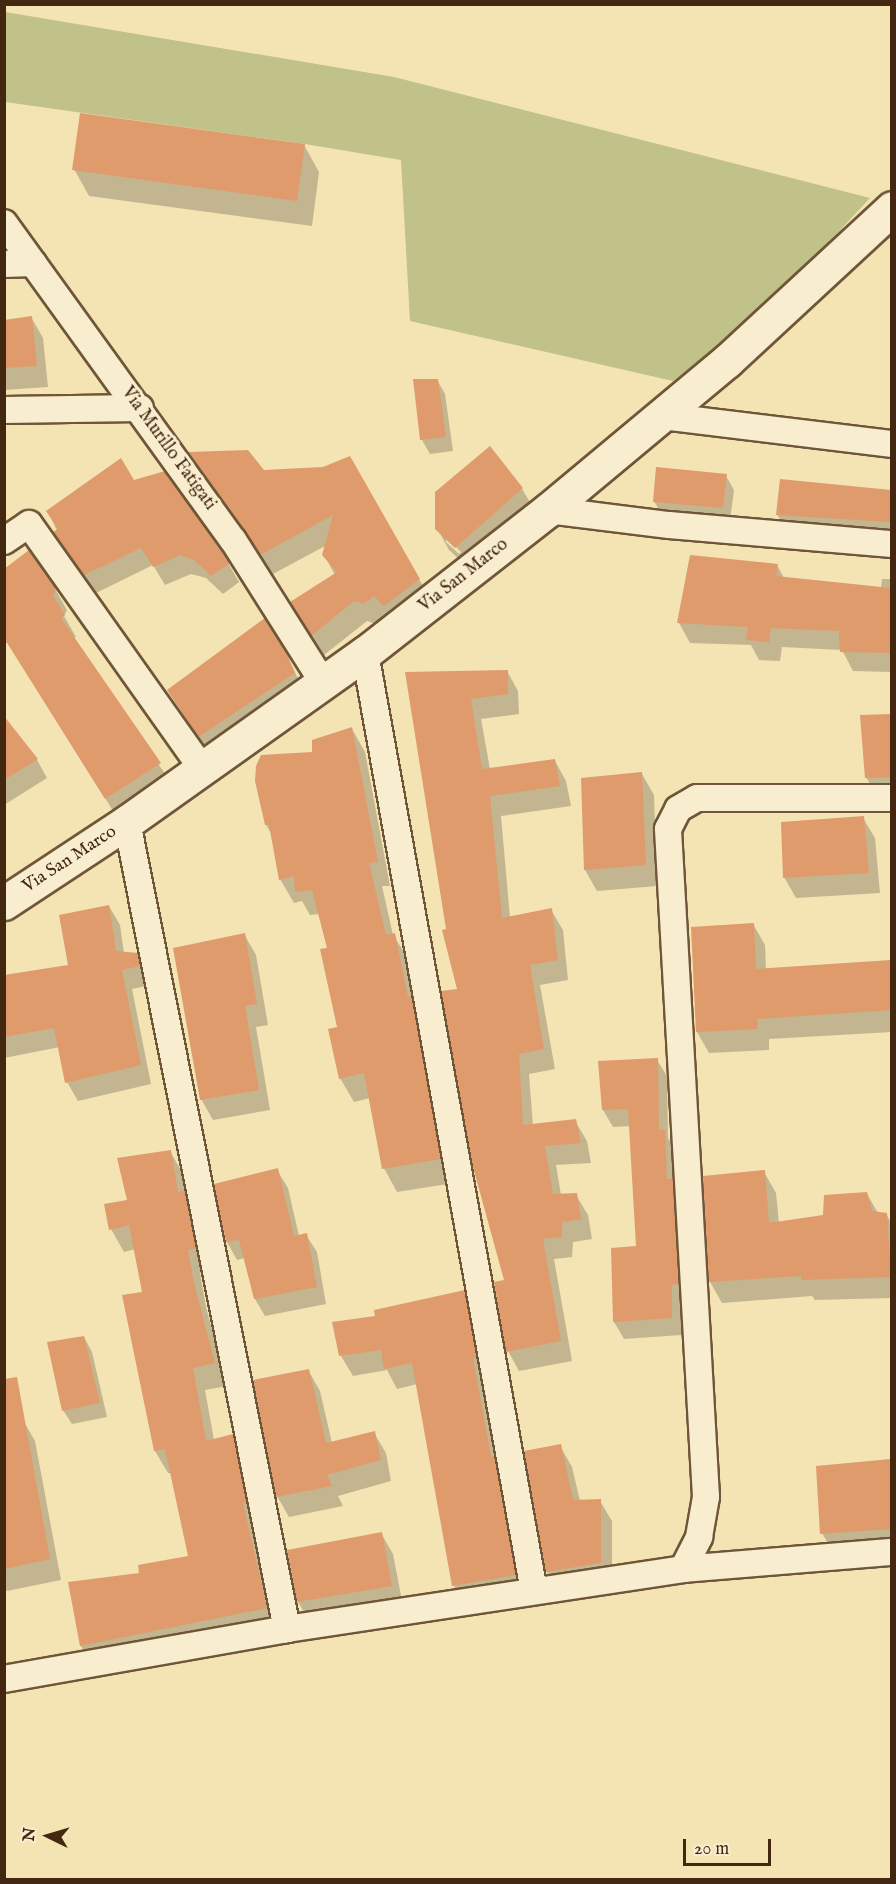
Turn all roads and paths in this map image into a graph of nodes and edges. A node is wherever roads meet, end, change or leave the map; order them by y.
1 (891, 208) edge
2 (4, 223) edge
3 (33, 263) junction
4 (4, 264) edge
5 (140, 408) junction
6 (4, 410) edge
7 (661, 416) junction
8 (891, 444) edge
9 (548, 510) junction
10 (4, 541) edge
11 (891, 544) edge
12 (365, 652) junction
13 (322, 681) junction
14 (202, 768) junction
15 (891, 798) edge
16 (127, 822) junction
17 (4, 903) edge
18 (891, 1552) edge
19 (683, 1569) junction
20 (534, 1591) junction
21 (287, 1629) junction
22 (4, 1679) edge

1 - 7 main road, Via San Marco
2 - 3 street, Via Murillo Fatigati
3 - 4 street
3 - 5 street, Via Murillo Fatigati
5 - 6 street
5 - 13 street, Via Murillo Fatigati
7 - 8 street
7 - 9 main road, Via San Marco
9 - 11 street
9 - 12 main road, Via San Marco
10 - 14 street
12 - 13 main road, Via San Marco
12 - 20 street
13 - 14 main road, Via San Marco
14 - 16 main road, Via San Marco
15 - 19 street
16 - 17 main road, Via San Marco
16 - 21 street
18 - 19 street
19 - 20 street
20 - 21 street
21 - 22 street

